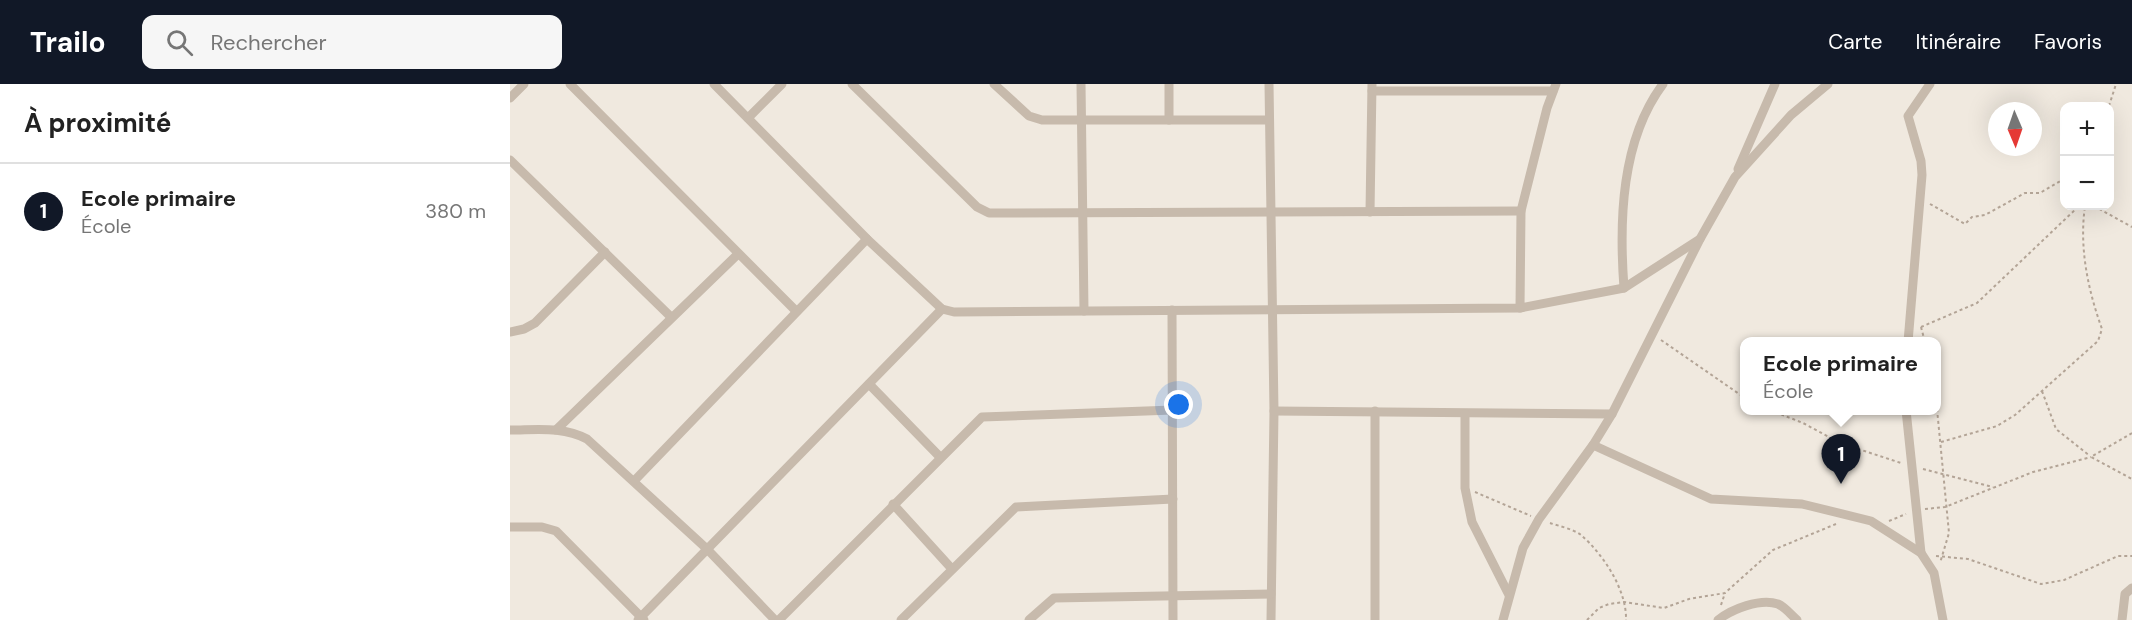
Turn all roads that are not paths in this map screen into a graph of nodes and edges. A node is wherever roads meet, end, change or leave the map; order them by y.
1 (524, 84) edge
2 (570, 84) edge
3 (714, 84) edge
4 (782, 84) edge
5 (852, 84) edge
6 (994, 84) edge
7 (1081, 84) edge
8 (1169, 84) edge
9 (1269, 84) edge
10 (1663, 84) edge
11 (1774, 84) edge
12 (1828, 84) edge
13 (1930, 84) edge
14 (1554, 87) edge
15 (1372, 88) edge
16 (510, 98) edge
17 (748, 118) junction
18 (1169, 120) junction
19 (1269, 120) junction
20 (1081, 121) junction
21 (510, 160) edge
22 (1735, 177) junction
23 (1521, 211) junction
24 (1269, 212) junction
25 (1370, 212) junction
26 (1083, 214) junction
27 (867, 239) junction
28 (1700, 239) junction
29 (605, 252) junction
30 (738, 254) junction
31 (1624, 288) junction
32 (1520, 308) junction
33 (942, 309) junction
34 (1272, 309) junction
35 (1172, 310) junction
36 (796, 311) junction
37 (1084, 311) junction
38 (671, 317) junction
39 (510, 332) edge
40 (1908, 337) edge
41 (868, 384) junction
42 (1173, 410) junction
43 (1274, 411) junction
44 (1375, 411) junction
45 (1465, 414) junction
46 (1612, 414) junction
47 (1907, 415) edge
48 (510, 430) edge
49 (556, 430) junction
50 (1593, 445) junction
51 (939, 456) junction
52 (635, 480) junction
53 (1173, 499) junction
54 (893, 504) junction
55 (510, 527) edge
56 (707, 549) junction
57 (1921, 553) junction
58 (952, 569) junction
59 (2132, 588) edge
60 (1271, 594) junction
61 (1173, 595) junction
62 (1509, 595) junction
63 (641, 619) edge
64 (777, 620) edge
65 (902, 620) edge
66 (1029, 620) edge
67 (1173, 620) edge
68 (1271, 620) edge
69 (1375, 620) edge
70 (1503, 620) edge
71 (1718, 620) edge
72 (1797, 620) edge
73 (1943, 620) edge
74 (2121, 620) edge

1 - 16 street
2 - 30 street
3 - 17 street
4 - 17 street
5 - 26 street
6 - 20 street
7 - 20 street
8 - 18 street
9 - 19 street
10 - 31 street
11 - 22 street
12 - 22 street
13 - 40 street
14 - 15 street
14 - 23 street
15 - 25 street
17 - 27 street
18 - 19 street
18 - 20 street
19 - 24 street
20 - 26 street
21 - 29 street
22 - 28 street
23 - 25 street
23 - 32 street
24 - 25 street
24 - 26 street
24 - 34 street
26 - 37 street
27 - 33 street
27 - 36 street
28 - 31 street
28 - 46 street
29 - 38 street
29 - 39 street
30 - 36 street
30 - 38 street
31 - 32 street
32 - 34 street
33 - 37 street
33 - 41 street
34 - 35 street
34 - 43 street
35 - 37 street
35 - 42 street
36 - 52 street
38 - 49 street
41 - 51 street
41 - 56 street
42 - 51 street
42 - 53 street
43 - 44 street
43 - 60 street
44 - 45 street
44 - 69 street
45 - 46 street
45 - 62 street
46 - 50 street
47 - 57 street
48 - 49 street
49 - 52 street
50 - 57 street
50 - 62 street
51 - 54 street
52 - 56 street
53 - 58 street
53 - 61 street
54 - 58 street
54 - 64 street
55 - 63 street
56 - 63 street
56 - 64 street
57 - 73 street
58 - 65 street
59 - 74 street
60 - 61 street
60 - 68 street
61 - 66 street
61 - 67 street
62 - 70 street
71 - 72 street

